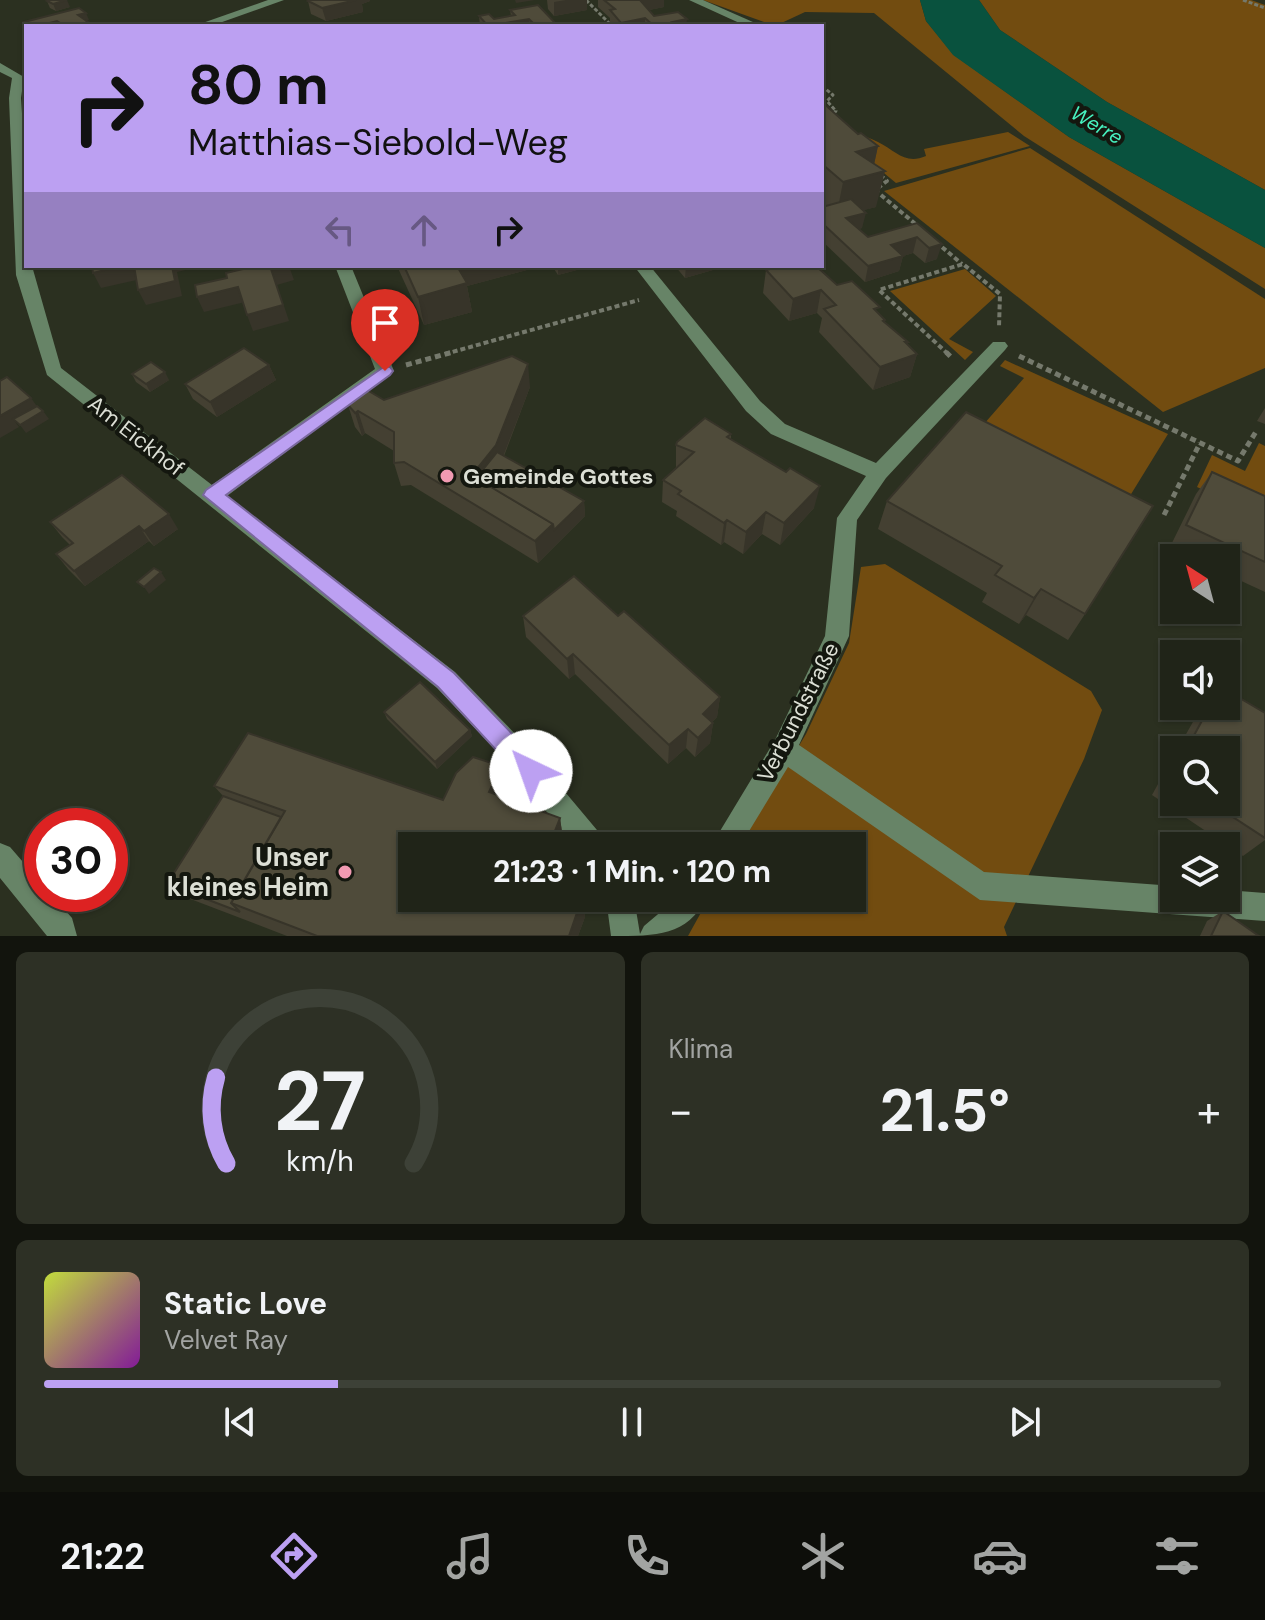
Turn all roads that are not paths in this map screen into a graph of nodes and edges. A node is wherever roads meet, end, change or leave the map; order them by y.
1 (279, 0) edge
2 (694, 0) edge
3 (206, 24) edge
4 (751, 24) edge
5 (0, 67) edge
6 (15, 87) edge
7 (344, 268) edge
8 (644, 268) edge
9 (999, 346) road end
10 (879, 473) junction
11 (213, 495) junction
12 (784, 749) junction
13 (581, 832) edge
14 (734, 832) edge
15 (0, 857) edge
16 (1265, 907) edge
17 (622, 912) edge
18 (685, 912) edge
19 (62, 936) edge
20 (626, 936) edge
21 (654, 936) edge

1 - 3 street
2 - 4 street
5 - 6 street, Am Eickhof
6 - 11 street, Am Eickhof
7 - 11 street
8 - 10 street
9 - 10 street, Verbundstraße
10 - 12 street, Verbundstraße
11 - 13 street, Am Eickhof
12 - 14 street, Verbundstraße
12 - 16 street
15 - 19 street
17 - 20 street
18 - 21 street

